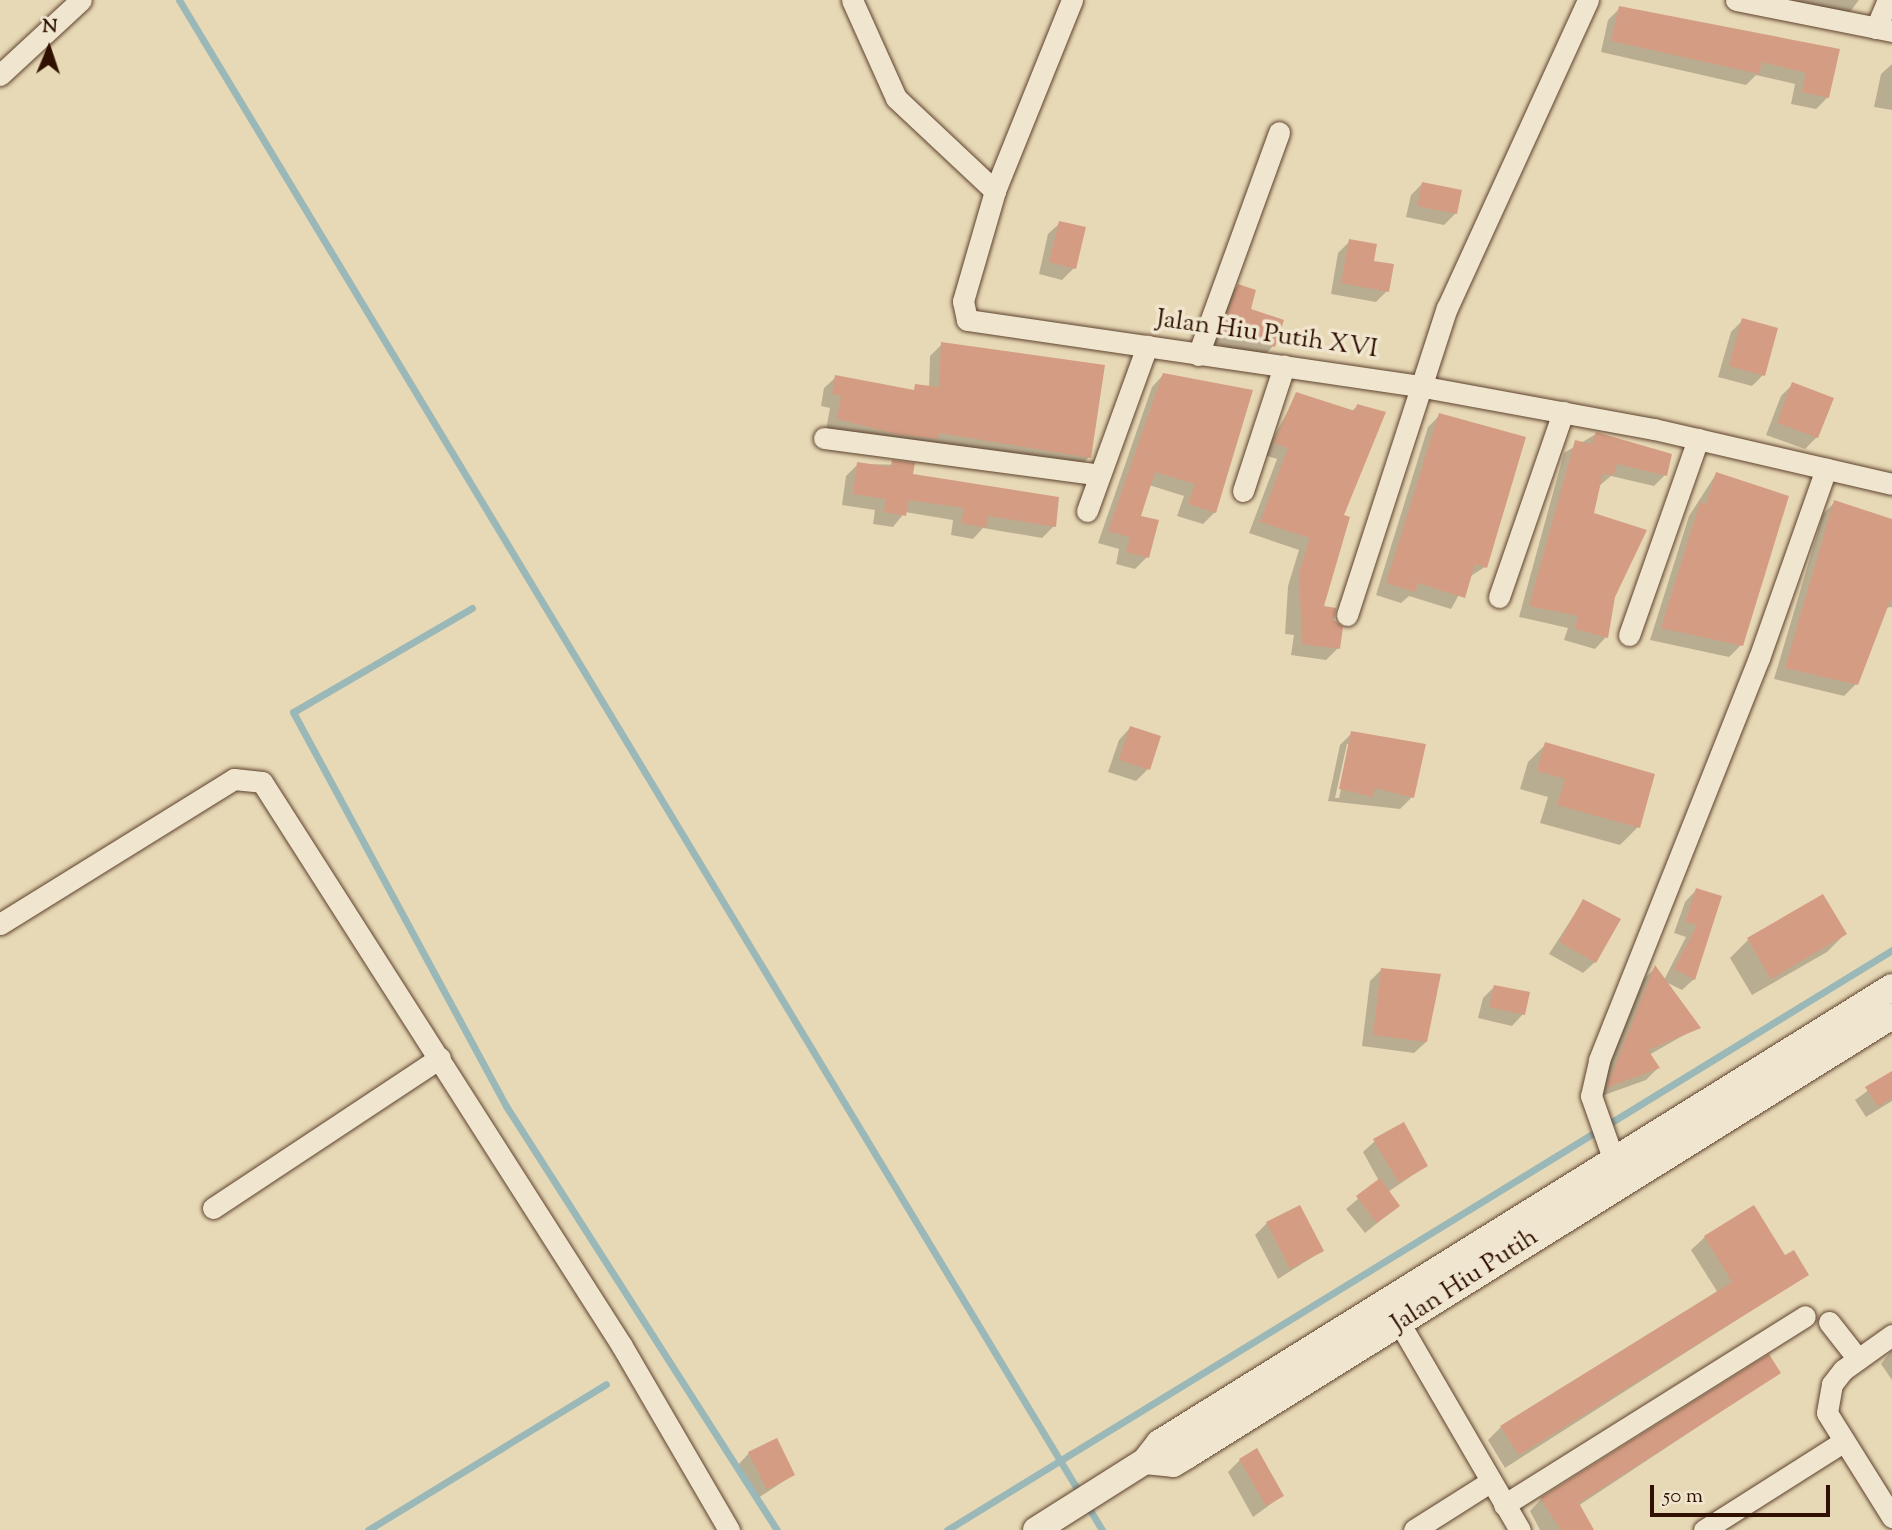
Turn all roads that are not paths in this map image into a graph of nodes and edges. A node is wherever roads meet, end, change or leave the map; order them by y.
1 (81, 0) edge
2 (852, 0) edge
3 (1072, 0) edge
4 (1587, 0) edge
5 (1740, 0) edge
6 (1888, 0) edge
7 (1884, 30) edge
8 (0, 75) edge
9 (1279, 132) dead end
10 (996, 191) junction
11 (1147, 346) junction
12 (1198, 355) junction
13 (1284, 366) junction
14 (1419, 386) junction
15 (1563, 412) junction
16 (824, 438) dead end
17 (1698, 439) junction
18 (1826, 469) junction
19 (1100, 475) junction
20 (1892, 484) edge
21 (1242, 491) dead end
22 (1087, 511) dead end
23 (1499, 597) dead end
24 (1348, 615) dead end
25 (1629, 635) dead end
26 (0, 923) edge
27 (1892, 987) edge
28 (1891, 1020) edge
29 (440, 1058) junction
30 (1760, 1082) junction
31 (1614, 1157) junction
32 (213, 1208) dead end
33 (1805, 1316) dead end
34 (1829, 1322) dead end
35 (1400, 1324) junction
36 (1892, 1335) edge
37 (1857, 1359) junction
38 (1844, 1441) junction
39 (1145, 1461) junction
40 (1490, 1482) junction
41 (1504, 1505) junction
42 (1892, 1517) edge
43 (1043, 1525) edge
44 (729, 1530) edge
45 (1414, 1530) edge
46 (1520, 1530) edge
47 (1704, 1530) edge

1 - 8 street
2 - 10 street
3 - 10 street, Jalan Hiu Putih XVI
4 - 14 street
5 - 7 street
6 - 7 street
9 - 12 street
10 - 11 street, Jalan Hiu Putih XVI
11 - 12 street, Jalan Hiu Putih XVI
11 - 19 street
12 - 13 street, Jalan Hiu Putih XVI
13 - 14 street, Jalan Hiu Putih XVI
13 - 21 street
14 - 15 street, Jalan Hiu Putih XVI
14 - 24 street
15 - 17 street, Jalan Hiu Putih XVI
15 - 23 street
16 - 19 street
17 - 18 street, Jalan Hiu Putih XVI
17 - 25 street
18 - 20 street, Jalan Hiu Putih XVI
18 - 31 street
19 - 22 street
26 - 29 street
27 - 30 street
28 - 30 street, Jalan Hiu Putih
29 - 32 street
29 - 44 street
30 - 31 street
30 - 35 street, Jalan Hiu Putih
31 - 39 street
33 - 41 street
34 - 37 street
35 - 39 street, Jalan Hiu Putih
35 - 40 street
36 - 37 street
37 - 38 street
38 - 42 street
38 - 47 street
39 - 43 street, Jalan Hiu Putih
40 - 41 street
40 - 45 street
41 - 46 street

